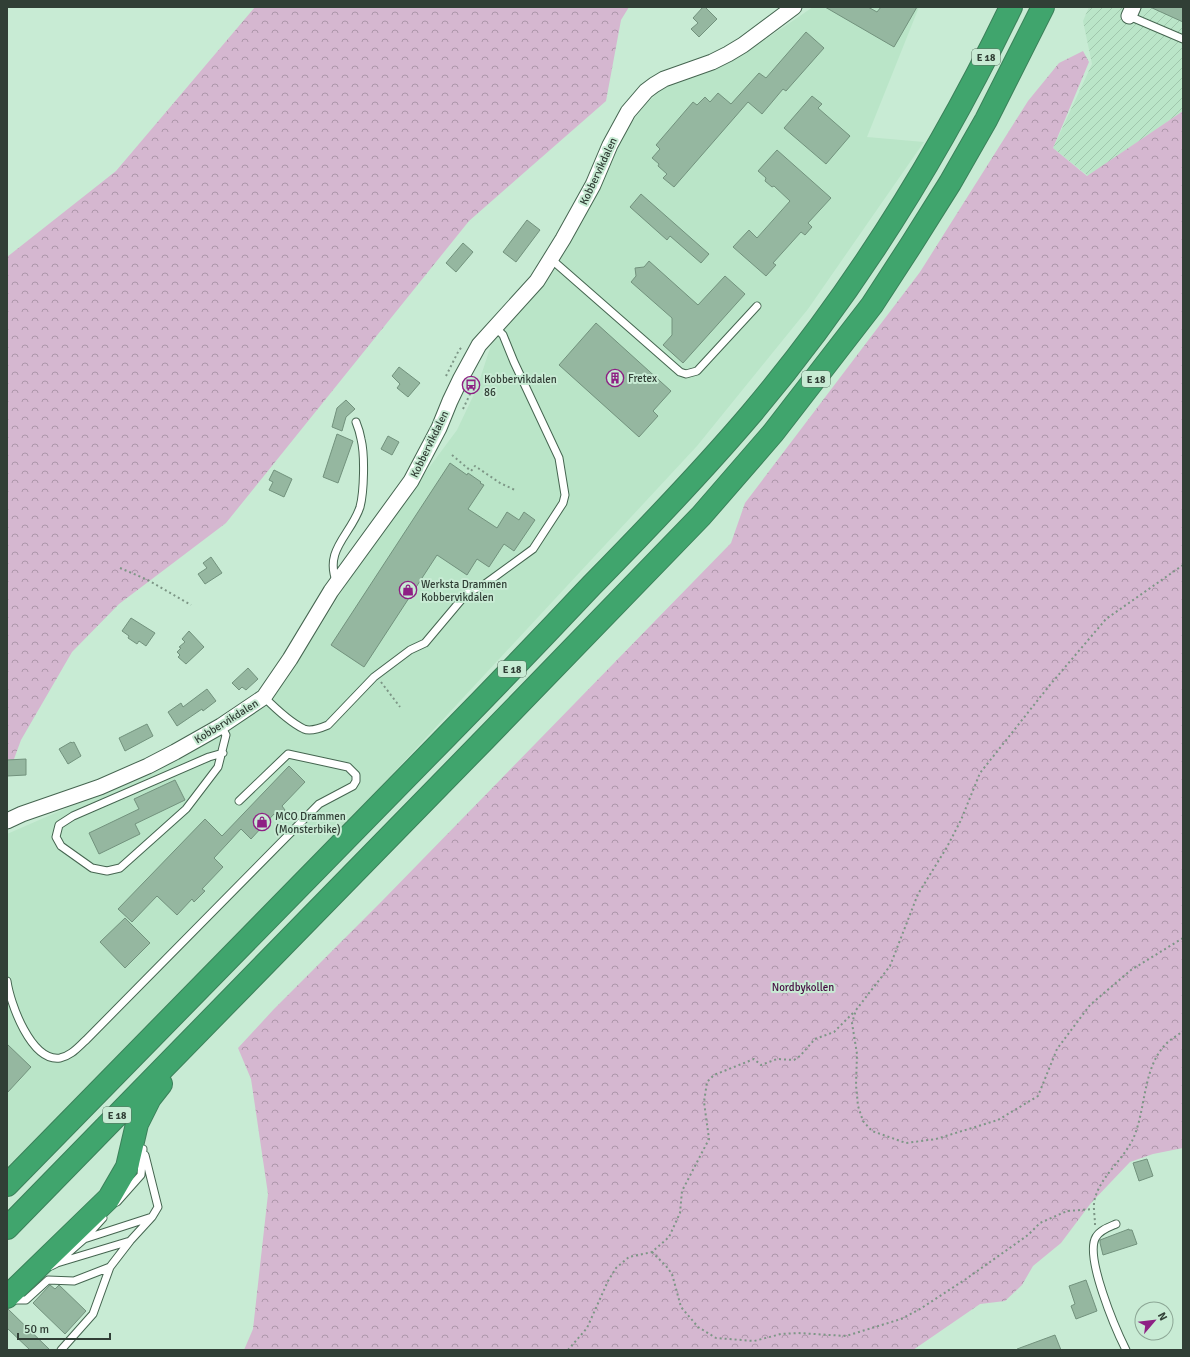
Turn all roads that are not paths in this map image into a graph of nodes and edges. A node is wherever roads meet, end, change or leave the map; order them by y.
1 (794, 7) edge
2 (1012, 7) edge
3 (1044, 7) edge
4 (1131, 12) edge
5 (1183, 39) edge
6 (551, 259) junction
7 (758, 306) dead end
8 (495, 327) junction
9 (356, 422) dead end
10 (337, 584) junction
11 (264, 697) junction
12 (221, 726) junction
13 (223, 753) junction
14 (239, 801) dead end
15 (7, 821) edge
16 (7, 981) edge
17 (228, 1001) junction
18 (137, 1124) junction
19 (143, 1149) junction
20 (7, 1185) edge
21 (152, 1217) junction
22 (1116, 1224) dead end
23 (7, 1228) edge
24 (84, 1239) junction
25 (130, 1241) junction
26 (57, 1263) junction
27 (110, 1267) junction
28 (7, 1298) edge
29 (61, 1350) edge
30 (1126, 1350) edge

1 - 6 street, Kobbervikdalen
2 - 20 highway, E 18
3 - 17 highway, E 18
4 - 5 lane
6 - 7 lane
6 - 8 street, Kobbervikdalen
8 - 10 street, Kobbervikdalen
8 - 11 lane
9 - 10 lane
10 - 11 street, Kobbervikdalen
11 - 12 street, Kobbervikdalen
12 - 13 lane
12 - 15 street, Kobbervikdalen
13 - 13 lane
14 - 16 lane
17 - 18 highway
17 - 23 highway, E 18
18 - 19 lane
18 - 28 highway
19 - 21 lane
19 - 24 lane
21 - 24 lane
21 - 25 lane
22 - 30 lane
24 - 26 lane
25 - 26 lane
25 - 27 lane
26 - 28 lane
27 - 28 lane
27 - 29 lane

